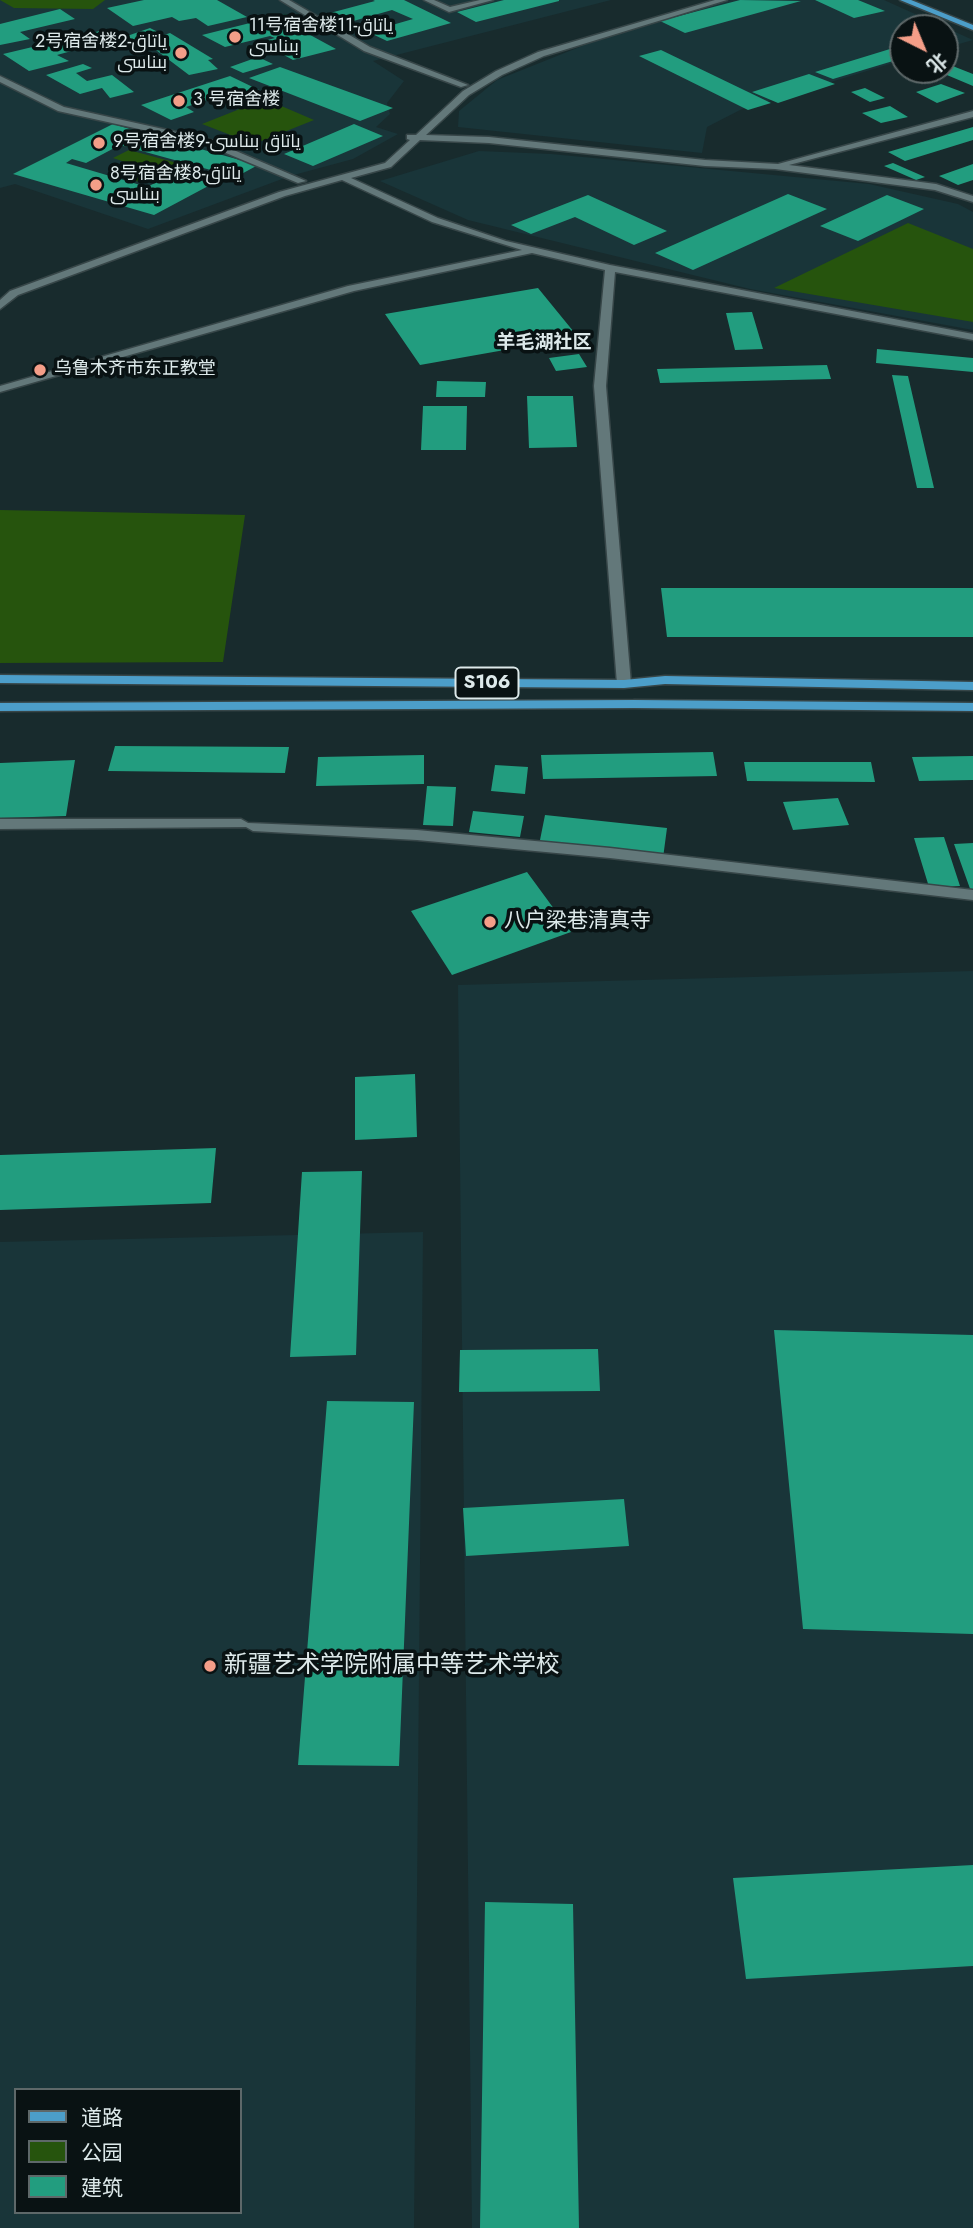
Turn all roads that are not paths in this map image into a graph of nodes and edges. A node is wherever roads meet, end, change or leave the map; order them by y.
1 (284, 0) edge
2 (428, 0) edge
3 (489, 0) edge
4 (699, 0) edge
5 (723, 0) edge
6 (904, 0) edge
7 (927, 0) edge
8 (973, 19) edge
9 (973, 28) edge
10 (0, 79) edge
11 (463, 85) junction
12 (973, 114) edge
13 (416, 136) junction
14 (403, 138) junction
15 (775, 166) junction
16 (342, 177) junction
17 (301, 181) junction
18 (973, 199) edge
19 (534, 250) junction
20 (610, 268) junction
21 (1, 286) edge
22 (14, 287) junction
23 (0, 306) edge
24 (973, 337) edge
25 (0, 389) edge
26 (0, 679) edge
27 (624, 684) junction
28 (973, 686) edge
29 (0, 707) edge
30 (973, 707) edge
31 (0, 824) edge
32 (973, 895) edge

1 - 11 street
2 - 3 street
4 - 11 street
5 - 13 street
6 - 9 main road
7 - 8 main road
10 - 17 street
11 - 14 street
12 - 15 street
13 - 14 street
13 - 15 street
13 - 16 street
14 - 17 street
15 - 18 street
16 - 19 street
16 - 22 street
17 - 22 street
19 - 20 street
19 - 25 street
20 - 24 street
20 - 27 street
21 - 22 street
22 - 23 street
26 - 27 main road, S106
27 - 28 main road, S106
29 - 30 main road, S106
31 - 32 street

